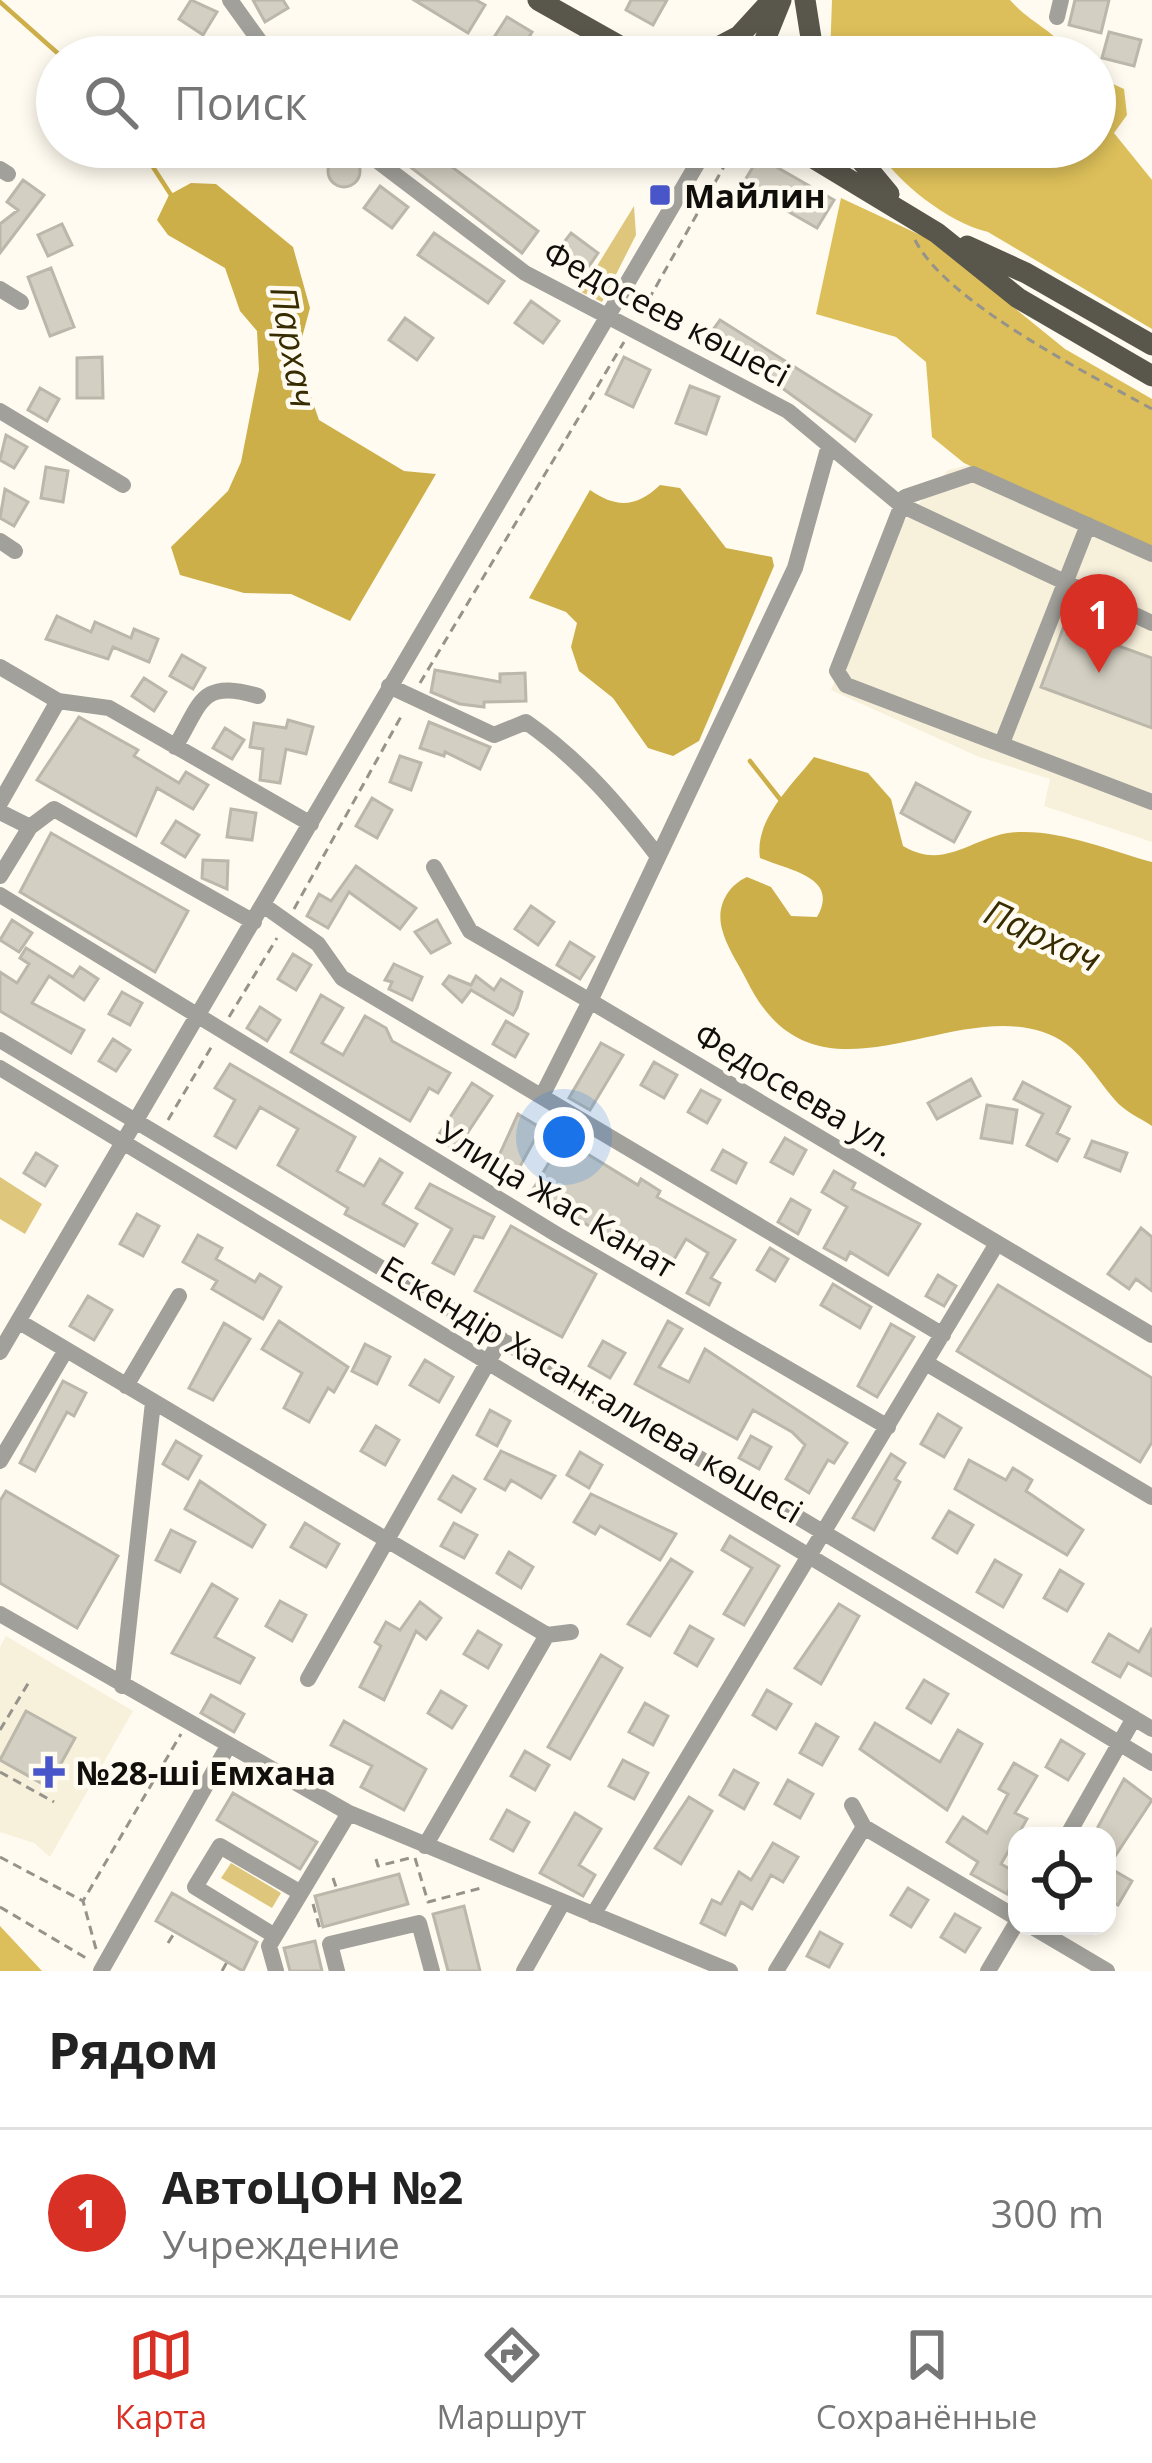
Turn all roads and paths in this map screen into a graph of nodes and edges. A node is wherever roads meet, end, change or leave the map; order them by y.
1 (230, 0) edge
2 (538, 0) edge
3 (776, 0) edge
4 (805, 0) edge
5 (256, 36) edge
6 (602, 36) edge
7 (739, 36) edge
8 (765, 36) edge
9 (811, 36) edge
10 (387, 168) edge
11 (695, 168) edge
12 (723, 168) edge
13 (830, 168) edge
14 (870, 168) edge
15 (920, 222) junction
16 (0, 289) edge
17 (21, 302) dead end
18 (606, 320) junction
19 (630, 331) junction
20 (1152, 345) edge
21 (1152, 376) edge
22 (1152, 409) edge
23 (0, 411) edge
24 (828, 449) junction
25 (123, 485) dead end
26 (901, 506) junction
27 (1088, 525) junction
28 (1152, 554) edge
29 (1063, 584) junction
30 (1152, 622) edge
31 (0, 667) edge
32 (389, 686) junction
33 (258, 696) dead end
34 (410, 699) junction
35 (58, 701) junction
36 (1002, 743) junction
37 (175, 747) junction
38 (0, 802) edge
39 (1152, 802) edge
40 (0, 812) edge
41 (311, 824) junction
42 (29, 827) junction
43 (657, 855) junction
44 (434, 867) dead end
45 (0, 875) edge
46 (0, 895) edge
47 (263, 905) junction
48 (254, 922) junction
49 (285, 924) junction
50 (590, 1000) junction
51 (197, 1019) junction
52 (220, 1033) junction
53 (0, 1040) edge
54 (0, 1068) edge
55 (542, 1096) junction
56 (136, 1121) junction
57 (165, 1124) dead end
58 (124, 1143) junction
59 (996, 1245) junction
60 (179, 1296) dead end
61 (18, 1321) junction
62 (944, 1335) junction
63 (1152, 1335) edge
64 (501, 1339) junction
65 (66, 1349) junction
66 (0, 1352) edge
67 (488, 1362) junction
68 (926, 1363) junction
69 (126, 1386) junction
70 (153, 1402) junction
71 (888, 1427) junction
72 (0, 1462) edge
73 (1152, 1497) edge
74 (826, 1534) junction
75 (386, 1540) junction
76 (811, 1557) junction
77 (0, 1614) edge
78 (571, 1632) dead end
79 (547, 1634) junction
80 (308, 1678) dead end
81 (28, 1682) dead end
82 (122, 1686) junction
83 (1134, 1718) junction
84 (0, 1729) edge
85 (1152, 1729) edge
86 (183, 1730) dead end
87 (1120, 1744) junction
88 (227, 1748) junction
89 (1152, 1762) edge
90 (0, 1772) edge
91 (54, 1802) dead end
92 (851, 1805) dead end
93 (349, 1814) junction
94 (864, 1827) junction
95 (1072, 1827) edge
96 (419, 1852) junction
97 (0, 1857) edge
98 (376, 1859) dead end
99 (377, 1866) junction
100 (333, 1878) dead end
101 (381, 1878) dead end
102 (494, 1884) dead end
103 (304, 1888) junction
104 (337, 1890) dead end
105 (83, 1901) junction
106 (563, 1902) junction
107 (0, 1907) edge
108 (593, 1915) junction
109 (1008, 1915) edge
110 (176, 1932) dead end
111 (1008, 1935) edge
112 (1045, 1935) edge
113 (275, 1936) junction
114 (168, 1943) dead end
115 (330, 1944) junction
116 (227, 1962) dead end
117 (101, 1969) edge
118 (222, 1971) edge
119 (276, 1971) edge
120 (337, 1971) edge
121 (432, 1971) edge
122 (524, 1971) edge
123 (730, 1971) edge
124 (776, 1971) edge
125 (988, 1971) edge
126 (1107, 1971) edge

1 - 5 street
2 - 6 main road
3 - 7 main road
3 - 8 main road
4 - 9 main road
10 - 18 street, Федосеев көшесі
11 - 18 street
12 - 19 path
13 - 15 main road
14 - 15 main road
15 - 20 main road
15 - 21 main road
15 - 22 path
16 - 17 street
18 - 19 street, Федосеев көшесі
18 - 32 street
19 - 24 street, Федосеев көшесі
19 - 34 path
23 - 25 street
24 - 26 street, Федосеев көшесі
24 - 43 street
26 - 27 street
26 - 29 street, Федосеев көшесі
26 - 36 street
27 - 28 street
27 - 29 street
29 - 30 street, Федосеев көшесі
29 - 36 street
31 - 35 street
32 - 34 street
32 - 41 street
33 - 37 street
34 - 43 street
34 - 49 path
35 - 37 street
35 - 38 street
36 - 39 street
37 - 41 street
40 - 42 street
41 - 47 street
42 - 45 street
42 - 48 street
43 - 50 street
44 - 50 street, Федосеева ул.
46 - 51 street, Улица Жас Канат
47 - 48 street
47 - 49 street
48 - 51 street
49 - 52 path
49 - 55 street
50 - 55 street
50 - 59 street, Федосеева ул.
51 - 52 street, Улица Жас Канат
51 - 56 street
52 - 57 path
52 - 71 street, Улица Жас Канат
53 - 56 street, Ескендір Хасанғалиева көшесі
54 - 58 street, Ескендір Хасанғалиева көшесі
55 - 62 street
56 - 58 street
56 - 64 street, Ескендір Хасанғалиева көшесі
58 - 61 street
58 - 67 street, Ескендір Хасанғалиева көшесі
59 - 62 street
59 - 63 street, Федосеева ул.
60 - 69 street
61 - 65 street
61 - 66 street
62 - 68 street
64 - 67 street
64 - 74 street, Ескендір Хасанғалиева көшесі
65 - 69 street
65 - 72 street
67 - 75 street
67 - 76 street, Ескендір Хасанғалиева көшесі
68 - 71 street
68 - 73 street
69 - 70 street
70 - 75 street
70 - 82 street
71 - 74 street
74 - 76 street
74 - 83 street, Ескендір Хасанғалиева көшесі
75 - 79 street
75 - 80 street
76 - 87 street, Ескендір Хасанғалиева көшесі
76 - 108 street
77 - 82 street
78 - 79 street
79 - 96 street
81 - 84 path
82 - 88 street
83 - 85 street, Ескендір Хасанғалиева көшесі
83 - 87 street
86 - 105 path
87 - 89 street, Ескендір Хасанғалиева көшесі
87 - 95 street
88 - 93 street
88 - 117 street
90 - 91 path
92 - 94 street
93 - 96 street
93 - 103 street
94 - 109 street
94 - 124 street
96 - 99 path
96 - 102 path
96 - 106 street
97 - 105 path
98 - 99 path
99 - 101 path
100 - 104 path
103 - 113 street
103 - 113 street
103 - 115 path
105 - 117 path
106 - 108 street
106 - 122 street
107 - 117 path
108 - 123 street
110 - 114 path
111 - 125 street
112 - 126 street
113 - 119 street
115 - 120 street
115 - 121 street
116 - 118 path

